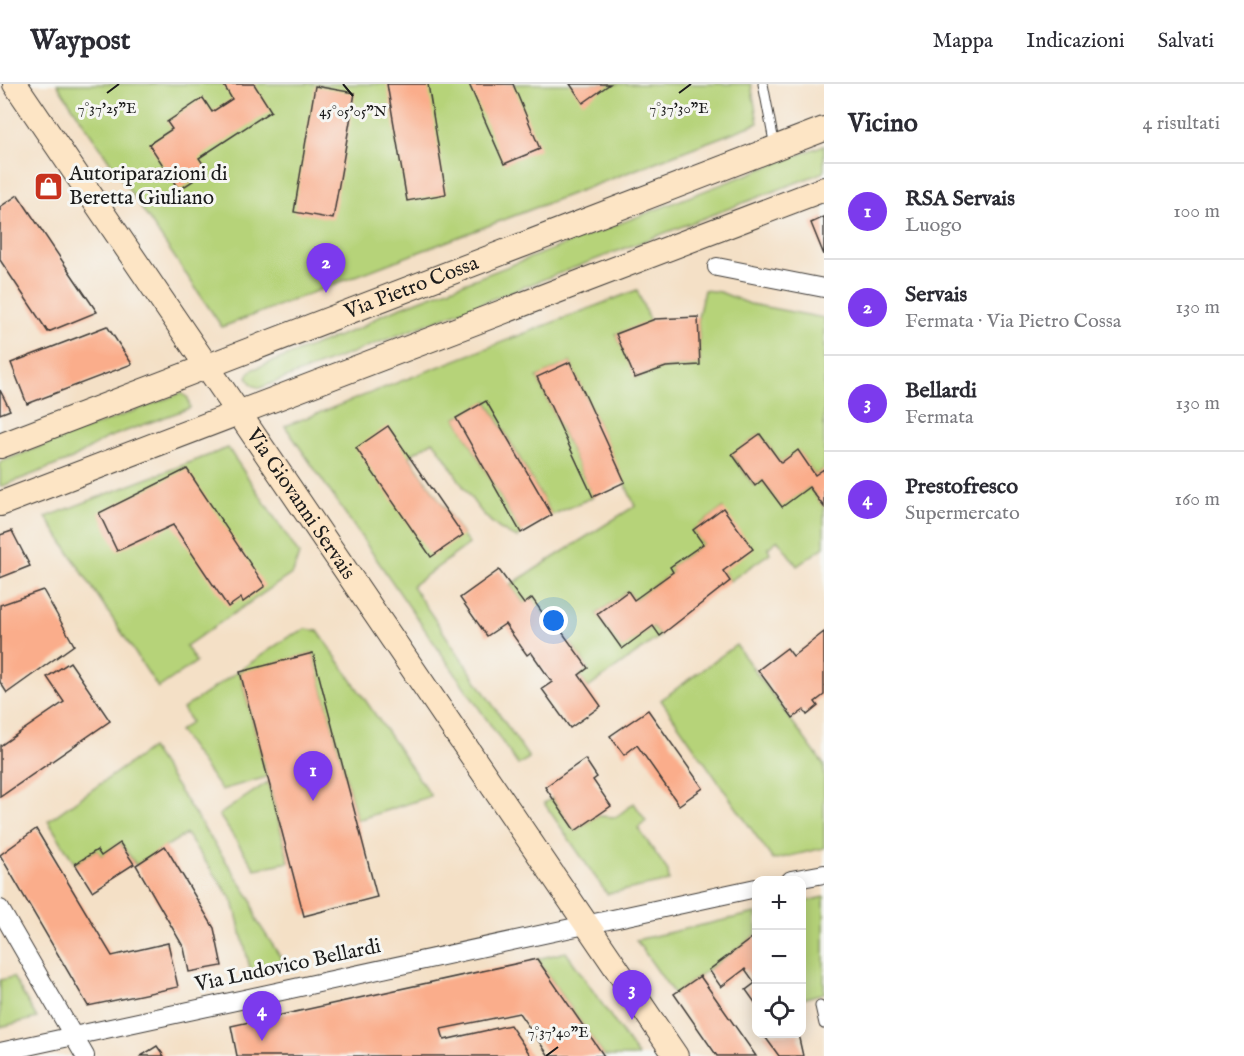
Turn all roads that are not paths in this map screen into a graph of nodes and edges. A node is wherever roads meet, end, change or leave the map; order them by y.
1 (15, 84) edge
2 (763, 84) edge
3 (824, 129) edge
4 (775, 147) junction
5 (824, 189) edge
6 (717, 267) dead end
7 (824, 288) edge
8 (207, 366) junction
9 (240, 414) junction
10 (0, 446) edge
11 (0, 504) edge
12 (824, 874) edge
13 (806, 877) edge
14 (752, 889) edge
15 (0, 909) edge
16 (586, 924) junction
17 (820, 1006) dead end
18 (824, 1024) edge
19 (73, 1036) junction
20 (0, 1052) edge
21 (85, 1056) edge
22 (676, 1056) edge

1 - 8 main road, Via Giovanni Servais
2 - 4 lane
3 - 4 main road, Via Pietro Cossa
4 - 8 main road, Via Pietro Cossa
5 - 9 main road
6 - 7 street
8 - 9 main road, Via Giovanni Servais
8 - 10 main road, Via Pietro Cossa
9 - 11 main road
9 - 16 main road, Via Giovanni Servais
12 - 13 street
14 - 16 street
15 - 19 street
16 - 19 street, Via Ludovico Bellardi
16 - 22 main road, Via Giovanni Servais
17 - 18 lane
19 - 20 street, Via Ludovico Bellardi
19 - 21 street

